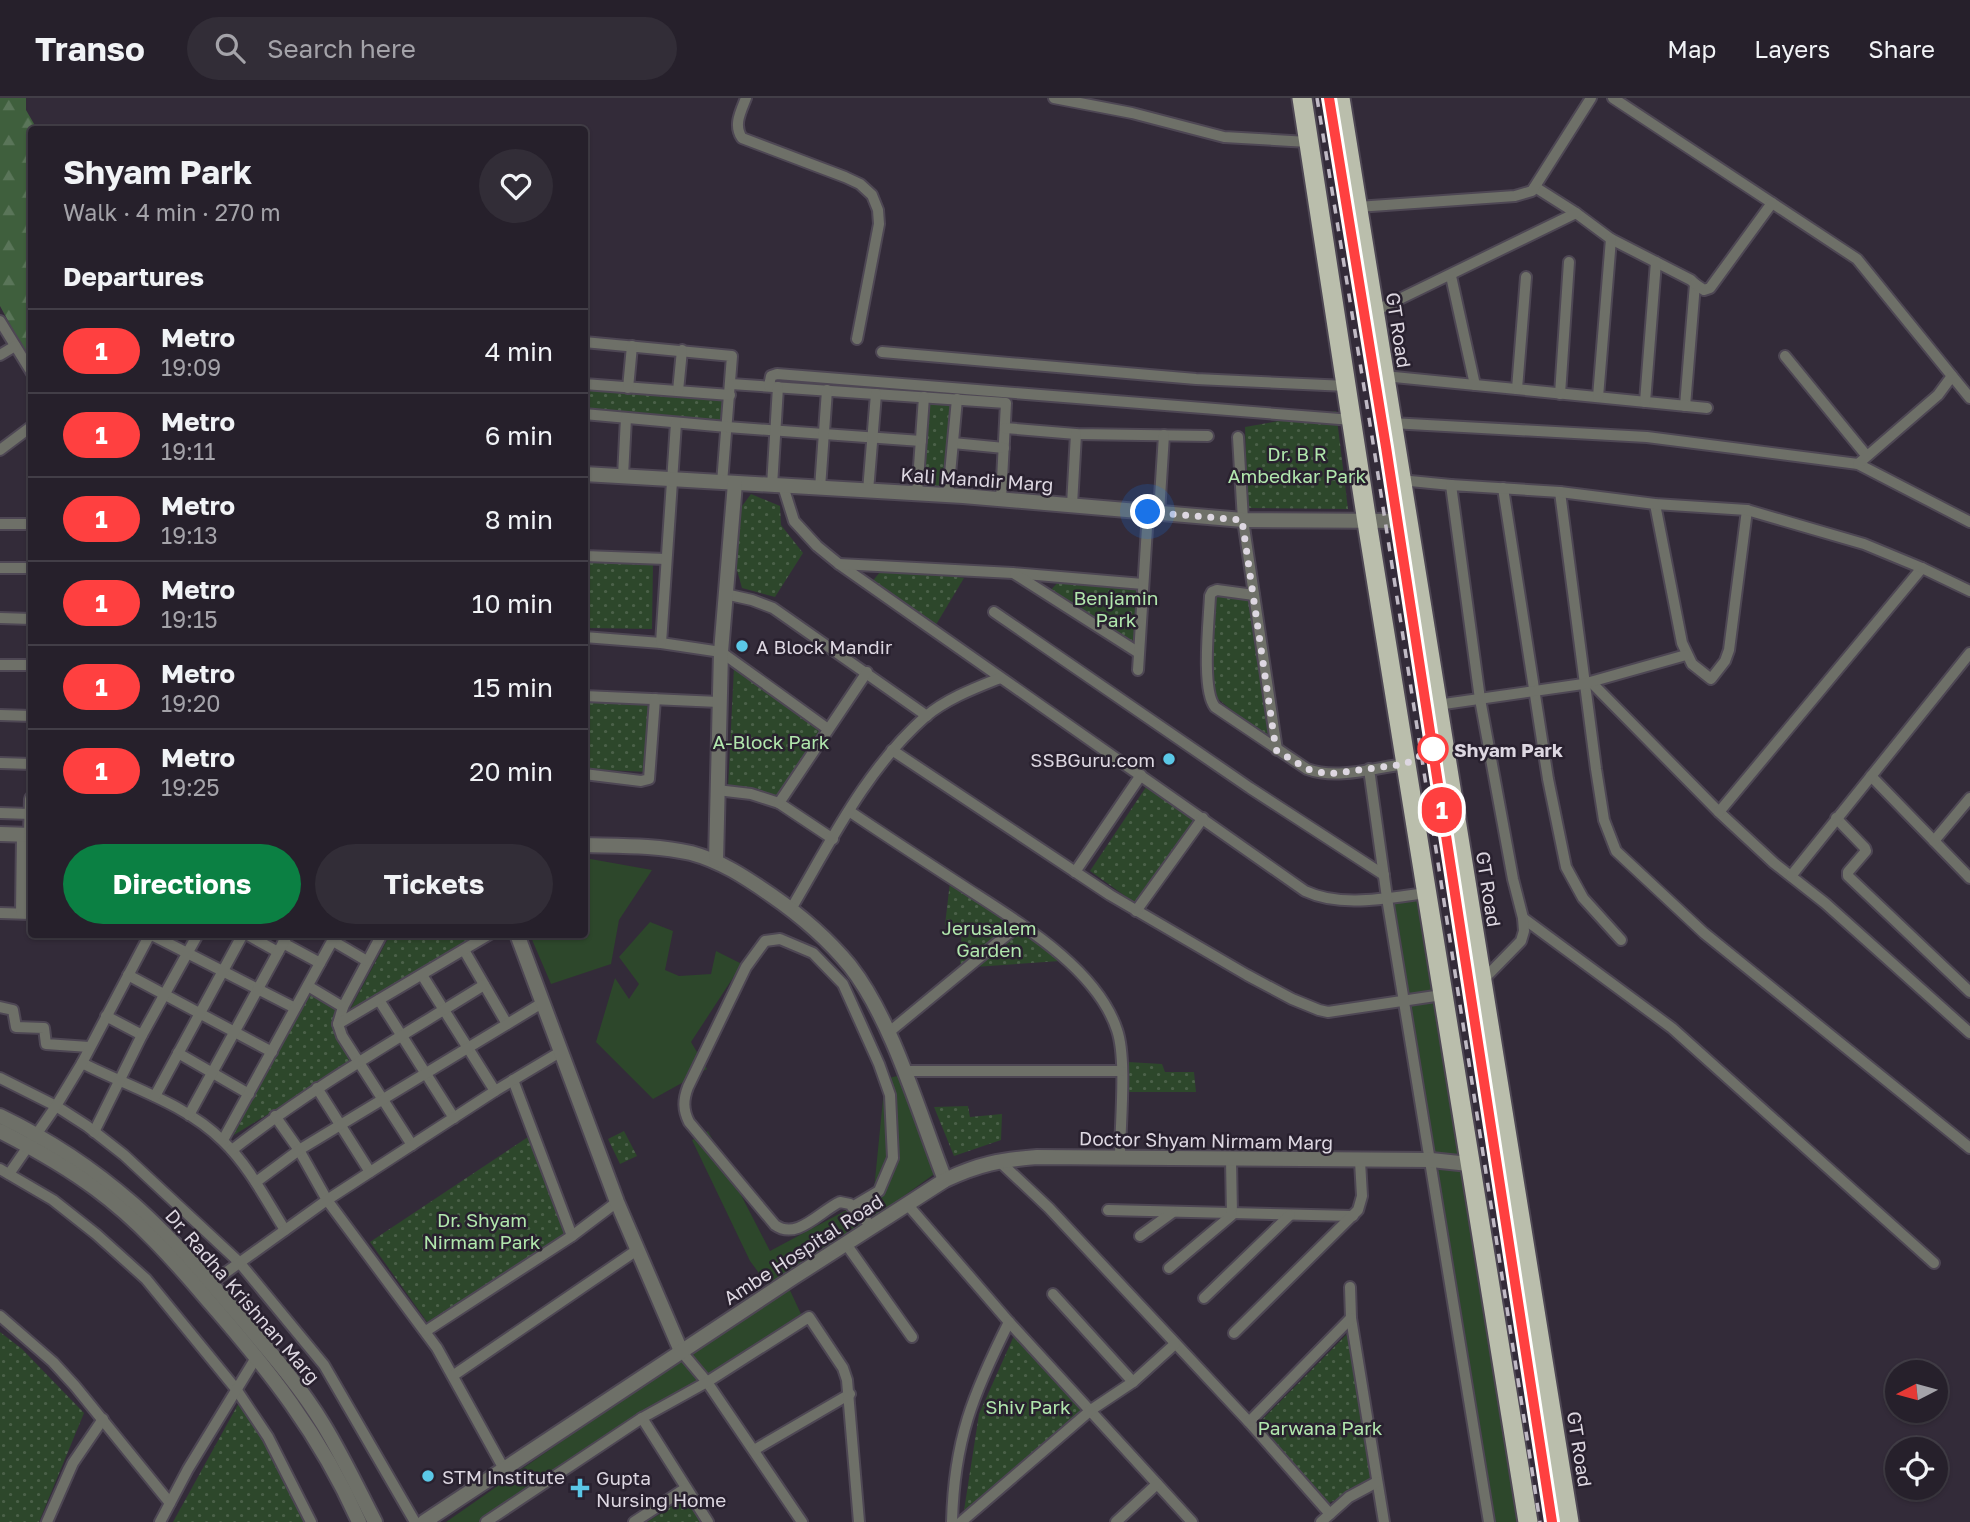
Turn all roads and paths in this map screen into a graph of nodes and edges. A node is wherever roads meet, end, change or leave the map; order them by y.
1 (746, 98) edge
2 (1054, 98) edge
3 (1302, 98) edge
4 (1340, 98) edge
5 (1591, 98) edge
6 (1613, 98) edge
7 (1308, 142) junction
8 (1535, 187) junction
9 (1772, 203) junction
10 (1357, 207) junction
11 (1576, 213) junction
12 (1611, 239) junction
13 (1569, 262) dead end
14 (1656, 262) junction
15 (1451, 276) junction
16 (1526, 276) dead end
17 (1695, 284) junction
18 (1373, 312) junction
19 (0, 321) edge
20 (857, 339) dead end
21 (588, 342) edge
22 (15, 346) junction
23 (632, 346) junction
24 (682, 351) junction
25 (881, 352) dead end
26 (0, 355) edge
27 (1785, 356) dead end
28 (28, 367) edge
29 (1384, 376) junction
30 (1952, 376) junction
31 (588, 384) edge
32 (1475, 385) junction
33 (1347, 386) junction
34 (773, 387) junction
35 (628, 388) junction
36 (1517, 389) junction
37 (730, 390) junction
38 (827, 390) junction
39 (678, 391) junction
40 (876, 394) junction
41 (1560, 394) junction
42 (924, 397) junction
43 (1598, 397) junction
44 (1970, 398) edge
45 (957, 399) junction
46 (1644, 402) junction
47 (1685, 406) junction
48 (1707, 408) dead end
49 (588, 414) edge
50 (626, 418) junction
51 (1352, 420) junction
52 (676, 422) junction
53 (1391, 423) junction
54 (727, 427) junction
55 (1005, 428) junction
56 (28, 429) edge
57 (775, 431) junction
58 (824, 434) junction
59 (1076, 434) junction
60 (1164, 435) junction
61 (1208, 436) dead end
62 (1238, 437) dead end
63 (872, 438) junction
64 (921, 441) junction
65 (953, 443) junction
66 (1004, 448) junction
67 (0, 450) edge
68 (1866, 455) junction
69 (1858, 464) junction
70 (588, 474) edge
71 (623, 477) junction
72 (671, 480) junction
73 (1400, 480) junction
74 (729, 483) junction
75 (1451, 485) junction
76 (778, 486) junction
77 (820, 488) junction
78 (1503, 488) junction
79 (868, 491) junction
80 (1560, 492) junction
81 (917, 494) junction
82 (947, 495) junction
83 (1001, 499) junction
84 (1655, 504) junction
85 (1072, 505) junction
86 (1747, 510) junction
87 (1154, 512) junction
88 (1242, 520) junction
89 (1407, 521) junction
90 (1367, 522) junction
91 (1970, 522) edge
92 (0, 524) edge
93 (28, 524) edge
94 (588, 556) edge
95 (666, 559) junction
96 (839, 564) junction
97 (0, 568) edge
98 (28, 568) edge
99 (1922, 568) junction
100 (1013, 573) junction
101 (1143, 584) junction
102 (1970, 592) edge
103 (725, 594) junction
104 (1254, 595) junction
105 (994, 612) dead end
106 (0, 618) edge
107 (28, 618) edge
108 (588, 637) edge
109 (661, 643) junction
110 (721, 652) junction
111 (1139, 653) junction
112 (1970, 653) edge
113 (1686, 655) junction
114 (0, 665) edge
115 (28, 665) edge
116 (1138, 670) dead end
117 (867, 673) junction
118 (1000, 678) junction
119 (1587, 683) junction
120 (1535, 692) junction
121 (588, 696) edge
122 (655, 699) junction
123 (1480, 699) junction
124 (719, 702) junction
125 (1437, 705) junction
126 (0, 715) edge
127 (28, 716) edge
128 (927, 716) junction
129 (828, 729) junction
130 (1276, 750) junction
131 (892, 751) junction
132 (0, 763) edge
133 (28, 764) edge
134 (1405, 764) junction
135 (1369, 769) junction
136 (588, 774) edge
137 (1141, 775) junction
138 (1871, 776) junction
139 (717, 790) junction
140 (1970, 798) edge
141 (779, 803) junction
142 (849, 811) junction
143 (1719, 812) junction
144 (0, 813) edge
145 (28, 814) edge
146 (1203, 818) junction
147 (1836, 818) junction
148 (0, 834) edge
149 (28, 835) edge
150 (833, 839) junction
151 (1934, 841) junction
152 (588, 845) edge
153 (716, 861) junction
154 (1075, 872) junction
155 (1384, 875) junction
156 (1791, 876) junction
157 (1970, 878) edge
158 (1426, 893) junction
159 (1387, 898) junction
160 (791, 909) junction
161 (1136, 911) junction
162 (0, 913) edge
163 (26, 913) edge
164 (1523, 918) junction
165 (1020, 924) junction
166 (148, 938) edge
167 (157, 938) edge
168 (196, 938) edge
169 (242, 938) edge
170 (261, 938) edge
171 (334, 938) edge
172 (380, 938) edge
173 (484, 938) edge
174 (518, 938) edge
175 (1621, 940) dead end
176 (283, 943) edge
177 (464, 950) junction
178 (187, 954) junction
179 (367, 961) junction
180 (320, 963) junction
181 (223, 972) junction
182 (128, 975) junction
183 (422, 975) junction
184 (1481, 982) junction
185 (484, 985) junction
186 (308, 986) junction
187 (257, 991) junction
188 (1970, 992) edge
189 (164, 995) junction
190 (1442, 995) junction
191 (379, 1000) junction
192 (1405, 1002) junction
193 (542, 1003) junction
194 (0, 1007) edge
195 (343, 1007) junction
196 (295, 1008) junction
197 (444, 1010) junction
198 (200, 1014) junction
199 (106, 1016) junction
200 (338, 1024) junction
201 (507, 1024) junction
202 (234, 1032) junction
203 (888, 1033) junction
204 (1970, 1033) edge
205 (142, 1035) junction
206 (402, 1036) junction
207 (89, 1047) junction
208 (468, 1047) junction
209 (272, 1052) junction
210 (560, 1052) junction
211 (178, 1054) junction
212 (82, 1063) junction
213 (359, 1063) junction
214 (903, 1071) junction
215 (1121, 1071) junction
216 (213, 1072) junction
217 (426, 1072) junction
218 (0, 1077) edge
219 (513, 1080) junction
220 (120, 1082) junction
221 (317, 1088) junction
222 (495, 1091) junction
223 (249, 1094) junction
224 (155, 1096) junction
225 (382, 1098) junction
226 (56, 1106) junction
227 (190, 1115) junction
228 (0, 1116) edge
229 (275, 1116) junction
230 (454, 1118) junction
231 (341, 1124) junction
232 (0, 1131) edge
233 (94, 1132) junction
234 (36, 1133) junction
235 (223, 1140) junction
236 (412, 1145) junction
237 (28, 1146) junction
238 (1970, 1148) edge
239 (232, 1150) junction
240 (299, 1150) junction
241 (1120, 1157) junction
242 (1231, 1159) junction
243 (998, 1160) junction
244 (1431, 1160) junction
245 (1360, 1161) junction
246 (1469, 1164) junction
247 (5, 1172) edge
248 (370, 1172) junction
249 (945, 1180) junction
250 (256, 1182) junction
251 (327, 1200) junction
252 (617, 1202) junction
253 (907, 1204) junction
254 (852, 1207) junction
255 (1108, 1210) dead end
256 (1173, 1212) junction
257 (1232, 1215) junction
258 (1290, 1215) junction
259 (1353, 1216) junction
260 (872, 1227) junction
261 (285, 1230) junction
262 (572, 1236) junction
263 (1140, 1236) dead end
264 (846, 1244) junction
265 (637, 1250) junction
266 (239, 1262) junction
267 (1934, 1263) dead end
268 (1168, 1268) dead end
269 (205, 1287) junction
270 (1350, 1287) dead end
271 (1053, 1294) dead end
272 (1204, 1298) dead end
273 (0, 1316) edge
274 (1351, 1318) junction
275 (1009, 1322) junction
276 (426, 1331) junction
277 (1234, 1333) dead end
278 (912, 1337) dead end
279 (1175, 1344) junction
280 (681, 1351) junction
281 (257, 1356) junction
282 (454, 1375) junction
283 (707, 1382) junction
284 (1133, 1382) junction
285 (236, 1389) junction
286 (850, 1394) junction
287 (1091, 1410) junction
288 (642, 1418) junction
289 (103, 1419) junction
290 (1250, 1422) junction
291 (754, 1450) junction
292 (504, 1469) junction
293 (1377, 1482) junction
294 (1157, 1485) junction
295 (686, 1488) junction
296 (170, 1503) junction
297 (1326, 1518) edge
298 (47, 1522) edge
299 (160, 1522) edge
300 (311, 1522) edge
301 (359, 1522) edge
302 (375, 1522) edge
303 (415, 1522) edge
304 (424, 1522) edge
305 (486, 1522) edge
306 (635, 1522) edge
307 (708, 1522) edge
308 (802, 1522) edge
309 (859, 1522) edge
310 (952, 1522) edge
311 (961, 1522) edge
312 (1116, 1522) edge
313 (1192, 1522) edge
314 (1384, 1522) edge
315 (1489, 1522) edge
316 (1528, 1522) edge
317 (1569, 1522) edge

1 - 20 street
2 - 7 street
3 - 7 highway
4 - 10 highway, GT Road
5 - 8 street
6 - 9 street
7 - 33 highway
8 - 10 street
8 - 11 street
9 - 17 street
9 - 30 street
10 - 18 highway, GT Road
11 - 12 street
11 - 15 street
12 - 14 street
12 - 43 street
13 - 41 street
14 - 17 street
14 - 46 street
15 - 18 street
15 - 32 street
16 - 36 street
17 - 47 street
18 - 29 highway, GT Road
19 - 22 street
21 - 23 street
22 - 26 street
22 - 28 street
23 - 24 street
23 - 35 street
24 - 37 street
24 - 39 street
25 - 33 street
27 - 68 street
29 - 32 street
29 - 53 highway, GT Road
30 - 44 street
30 - 68 street
31 - 35 street
32 - 36 street
33 - 51 highway
34 - 37 street
34 - 38 street
34 - 51 street
34 - 57 street
35 - 39 street
36 - 41 street
37 - 39 street
37 - 54 street
38 - 40 street
38 - 58 street
40 - 42 street
40 - 63 street
41 - 43 street
42 - 45 street
42 - 64 street
43 - 46 street
45 - 55 street
45 - 65 street
46 - 47 street
47 - 48 street
49 - 50 street
50 - 52 street
50 - 71 street
51 - 90 highway
52 - 54 street
52 - 72 street
53 - 69 street
53 - 73 highway, GT Road
54 - 57 street
54 - 74 street
55 - 59 street
55 - 66 street
56 - 67 street
57 - 58 street
57 - 76 street
58 - 63 street
58 - 77 street
59 - 60 street
59 - 85 street
60 - 61 street
60 - 87 street
62 - 88 street
63 - 64 street
63 - 79 street
64 - 81 street
65 - 66 street
65 - 82 street
66 - 83 street
68 - 69 street
69 - 91 street
70 - 71 street, Kali Mandir Marg
71 - 72 street, Kali Mandir Marg
72 - 74 street, Kali Mandir Marg
72 - 95 street
73 - 75 street
73 - 89 highway, GT Road
74 - 76 street, Kali Mandir Marg
74 - 103 street
75 - 78 street
75 - 123 street
76 - 77 street, Kali Mandir Marg
76 - 96 street
77 - 79 street, Kali Mandir Marg
78 - 80 street
78 - 120 street
79 - 81 street, Kali Mandir Marg
80 - 84 street
80 - 119 street
81 - 82 street, Kali Mandir Marg
82 - 83 street, Kali Mandir Marg
83 - 85 street, Kali Mandir Marg
84 - 86 street
84 - 113 street
85 - 87 street, Kali Mandir Marg
86 - 99 street
86 - 113 street
87 - 88 street, Kali Mandir Marg
87 - 101 street
88 - 90 street, Kali Mandir Marg
88 - 104 street
89 - 90 street, Kali Mandir Marg
89 - 125 highway, GT Road
90 - 134 highway
92 - 93 street
94 - 95 street
95 - 109 street
96 - 100 street
96 - 118 street
97 - 98 street
99 - 102 street
99 - 143 street
100 - 101 street
100 - 111 street
101 - 111 street
103 - 110 street
103 - 117 street
104 - 130 street
104 - 130 street
105 - 155 street
106 - 107 street
108 - 109 street
109 - 110 street
110 - 124 street
110 - 129 street
111 - 116 street
112 - 138 street
113 - 119 street
114 - 115 street
117 - 128 street
117 - 129 street
118 - 128 street
118 - 137 street
119 - 120 street
119 - 143 street
119 - 238 street
120 - 123 street
120 - 175 street
121 - 122 street
122 - 124 street
122 - 136 street
123 - 125 street
123 - 164 street
124 - 139 street
125 - 184 highway, GT Road
126 - 127 street
128 - 131 street
129 - 141 street
130 - 135 street
131 - 142 street
131 - 154 street
132 - 133 street
134 - 135 street
134 - 158 highway
135 - 155 street
137 - 146 street
137 - 154 street
138 - 147 street
138 - 151 street
139 - 141 street
139 - 153 street
140 - 151 street
141 - 150 street
142 - 150 street
142 - 165 street
143 - 156 street
144 - 145 street
146 - 159 street
146 - 161 street
147 - 156 street
147 - 188 street
148 - 149 street
149 - 163 street
150 - 160 street
151 - 157 street
152 - 153 street
153 - 160 street
154 - 161 street
155 - 159 street
156 - 204 street
158 - 159 street
158 - 190 highway
159 - 192 street
160 - 203 street
161 - 192 street
162 - 163 street
164 - 184 street
164 - 267 street
165 - 203 street
165 - 215 street
166 - 182 street
167 - 178 street
168 - 178 street
169 - 181 street
170 - 176 street
171 - 179 street
171 - 180 street
172 - 179 street
173 - 177 street
174 - 193 street
176 - 180 street
176 - 187 street
177 - 183 street
177 - 185 street
178 - 181 street
178 - 189 street
179 - 195 street
180 - 186 street
181 - 187 street
181 - 198 street
182 - 189 street
182 - 199 street
183 - 191 street
183 - 197 street
184 - 317 highway, GT Road
185 - 197 street
185 - 201 street
186 - 195 street
186 - 196 street
187 - 196 street
187 - 202 street
189 - 198 street
189 - 205 street
190 - 192 street
190 - 246 highway
191 - 200 street
191 - 206 street
192 - 244 street
193 - 201 street
193 - 210 street
194 - 207 street
195 - 200 street
196 - 209 street
197 - 206 street
197 - 208 street
198 - 202 street
198 - 211 street
199 - 205 street
199 - 207 street
200 - 213 street
201 - 208 street
202 - 209 street
202 - 216 street
203 - 214 street
205 - 220 street
206 - 213 street
206 - 217 street
207 - 212 street
208 - 217 street
208 - 222 street
209 - 223 street
210 - 219 street
210 - 252 street
211 - 216 street
211 - 224 street
212 - 220 street
212 - 226 street
213 - 221 street
213 - 225 street
214 - 215 street
214 - 249 street
215 - 241 street
216 - 223 street
216 - 227 street
217 - 225 street
217 - 230 street
218 - 226 street
219 - 222 street
219 - 262 street
220 - 224 street
220 - 233 street
221 - 229 street
221 - 231 street
222 - 230 street
223 - 235 street
224 - 227 street
225 - 231 street
225 - 236 street
226 - 233 street
226 - 234 street
227 - 235 street
228 - 234 street, Dr. Radha Krishnan Marg
229 - 239 street
229 - 240 street
230 - 236 street
231 - 240 street
231 - 248 street
232 - 237 street
233 - 266 street
234 - 237 street
234 - 269 street, Dr. Radha Krishnan Marg
235 - 239 street
236 - 248 street
237 - 247 street
237 - 269 street
239 - 250 street
240 - 250 street
240 - 251 street
241 - 242 street, Doctor Shyam Nirmam Marg
241 - 243 street, Doctor Shyam Nirmam Marg
242 - 245 street, Doctor Shyam Nirmam Marg
242 - 257 street
243 - 249 street, Doctor Shyam Nirmam Marg
243 - 279 street
244 - 245 street, Doctor Shyam Nirmam Marg
244 - 246 street, Doctor Shyam Nirmam Marg
244 - 315 street
245 - 259 street
246 - 316 highway
247 - 285 street
248 - 251 street
249 - 253 street, Ambe Hospital Road
250 - 261 street
251 - 261 street
251 - 276 street
252 - 262 street
252 - 265 street
253 - 260 street, Ambe Hospital Road
253 - 275 street
254 - 254 street
254 - 260 street
255 - 256 street
256 - 257 street
256 - 263 street
257 - 258 street
257 - 268 street
258 - 259 street
258 - 272 street
259 - 277 street
260 - 264 street, Ambe Hospital Road
261 - 266 street
262 - 276 street
264 - 278 street
264 - 280 street, Ambe Hospital Road
265 - 280 street
265 - 282 street
266 - 269 street
266 - 303 street
269 - 281 street
269 - 302 street, Dr. Radha Krishnan Marg
270 - 274 street
271 - 284 street
273 - 289 street
274 - 290 street
274 - 293 street
275 - 287 street
275 - 310 street
276 - 282 street
279 - 284 street
279 - 290 street
280 - 283 street
280 - 292 street
281 - 285 street
281 - 301 street
282 - 292 street
283 - 286 street
283 - 288 street
283 - 291 street
284 - 287 street
285 - 296 street
285 - 300 street
286 - 291 street
286 - 309 street
287 - 294 street
287 - 311 street
288 - 295 street
288 - 305 street
289 - 296 street
289 - 298 street
290 - 297 street
291 - 308 street
292 - 304 street
293 - 297 street
293 - 314 street
294 - 312 street
294 - 313 street
295 - 306 street
295 - 307 street
296 - 299 street

